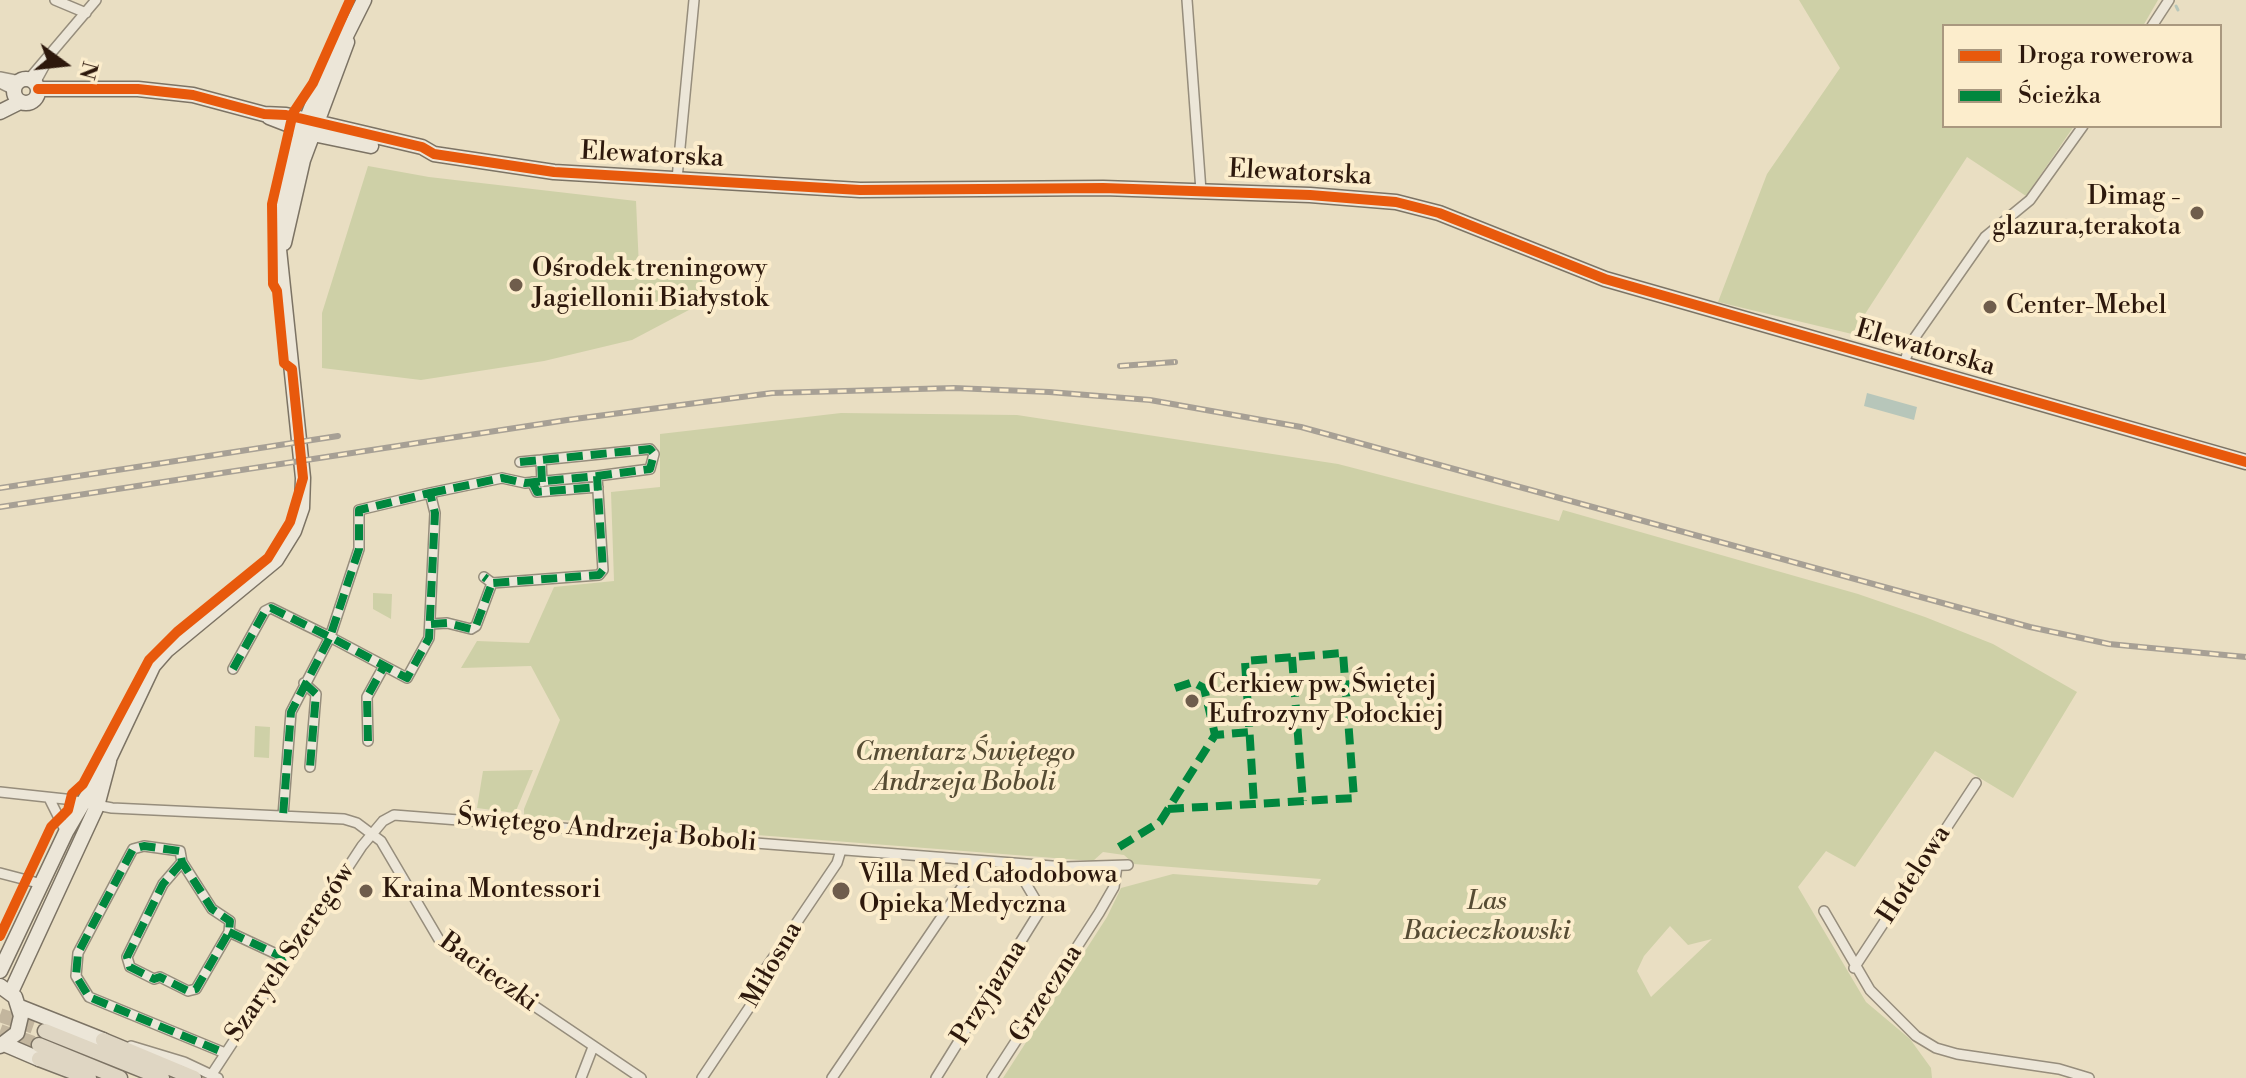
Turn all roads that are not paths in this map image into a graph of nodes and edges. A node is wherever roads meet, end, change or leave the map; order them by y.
1 (55, 0) edge
2 (96, 0) edge
3 (364, 0) edge
4 (694, 0) edge
5 (1187, 0) edge
6 (2169, 0) edge
7 (86, 13) junction
8 (2153, 24) edge
9 (0, 80) edge
10 (26, 90) junction
11 (0, 111) edge
12 (310, 128) junction
13 (2082, 128) edge
14 (677, 179) junction
15 (1201, 191) junction
16 (1903, 365) junction
17 (541, 460) junction
18 (520, 462) dead end
19 (2246, 462) edge
20 (598, 481) junction
21 (537, 482) junction
22 (430, 493) junction
23 (431, 624) junction
24 (330, 637) junction
25 (383, 668) junction
26 (233, 669) dead end
27 (304, 683) junction
28 (368, 741) dead end
29 (310, 767) dead end
30 (1976, 783) dead end
31 (0, 792) edge
32 (49, 798) junction
33 (89, 805) junction
34 (283, 816) junction
35 (66, 832) junction
36 (372, 834) junction
37 (841, 850) junction
38 (973, 860) junction
39 (182, 862) junction
40 (1025, 864) junction
41 (1123, 866) joint
42 (0, 873) edge
43 (42, 884) junction
44 (1824, 911) dead end
45 (229, 932) junction
46 (287, 959) junction
47 (1854, 968) junction
48 (0, 971) edge
49 (5, 989) edge
50 (20, 1007) junction
51 (103, 1040) junction
52 (2, 1045) edge
53 (41, 1045) junction
54 (593, 1047) junction
55 (225, 1053) junction
56 (215, 1076) edge
57 (70, 1078) edge
58 (89, 1078) edge
59 (120, 1078) edge
60 (162, 1078) edge
61 (194, 1078) edge
62 (581, 1078) edge
63 (641, 1078) edge
64 (702, 1078) edge
65 (832, 1078) edge
66 (936, 1078) edge
67 (992, 1078) edge
68 (2089, 1078) edge

1 - 7 street
2 - 7 street
3 - 12 street
4 - 14 street
5 - 15 street
6 - 8 street
7 - 10 street
9 - 10 street
10 - 11 street
10 - 12 street, Elewatorska
12 - 14 street, Elewatorska
12 - 33 street
13 - 16 street
14 - 15 street, Elewatorska
15 - 16 street, Elewatorska
16 - 19 street, Elewatorska
17 - 18 street
17 - 20 street
17 - 21 street
20 - 21 street
20 - 23 street
21 - 22 street
22 - 23 street
22 - 24 street
23 - 25 street
24 - 25 street
24 - 26 street
24 - 27 street
25 - 28 street
27 - 29 street
27 - 34 street
30 - 47 street, Hotelowa
31 - 32 street
32 - 33 street
32 - 35 street
33 - 34 street
33 - 35 street
33 - 49 street
34 - 36 street
35 - 43 street
36 - 37 street, Świętego Andrzeja Boboli
36 - 46 street, Szarych Szeregów
36 - 54 street, Bacieczki
37 - 38 street, Świętego Andrzeja Boboli
37 - 64 street, Miłosna
38 - 40 street, Świętego Andrzeja Boboli
38 - 65 street
39 - 45 street
39 - 45 street
39 - 55 street
40 - 41 street, Świętego Andrzeja Boboli
40 - 66 street, Przyjazna
41 - 67 street, Grzeczna
42 - 43 street
43 - 48 street
44 - 47 street
45 - 46 street
46 - 55 street, Szarych Szeregów
47 - 68 street
49 - 50 street
50 - 51 street
50 - 52 street
51 - 56 street
51 - 61 main road
52 - 53 street
53 - 57 street
53 - 58 main road
53 - 59 main road
53 - 60 main road
54 - 62 street
54 - 63 street, Bacieczki
55 - 56 street, Szarych Szeregów

